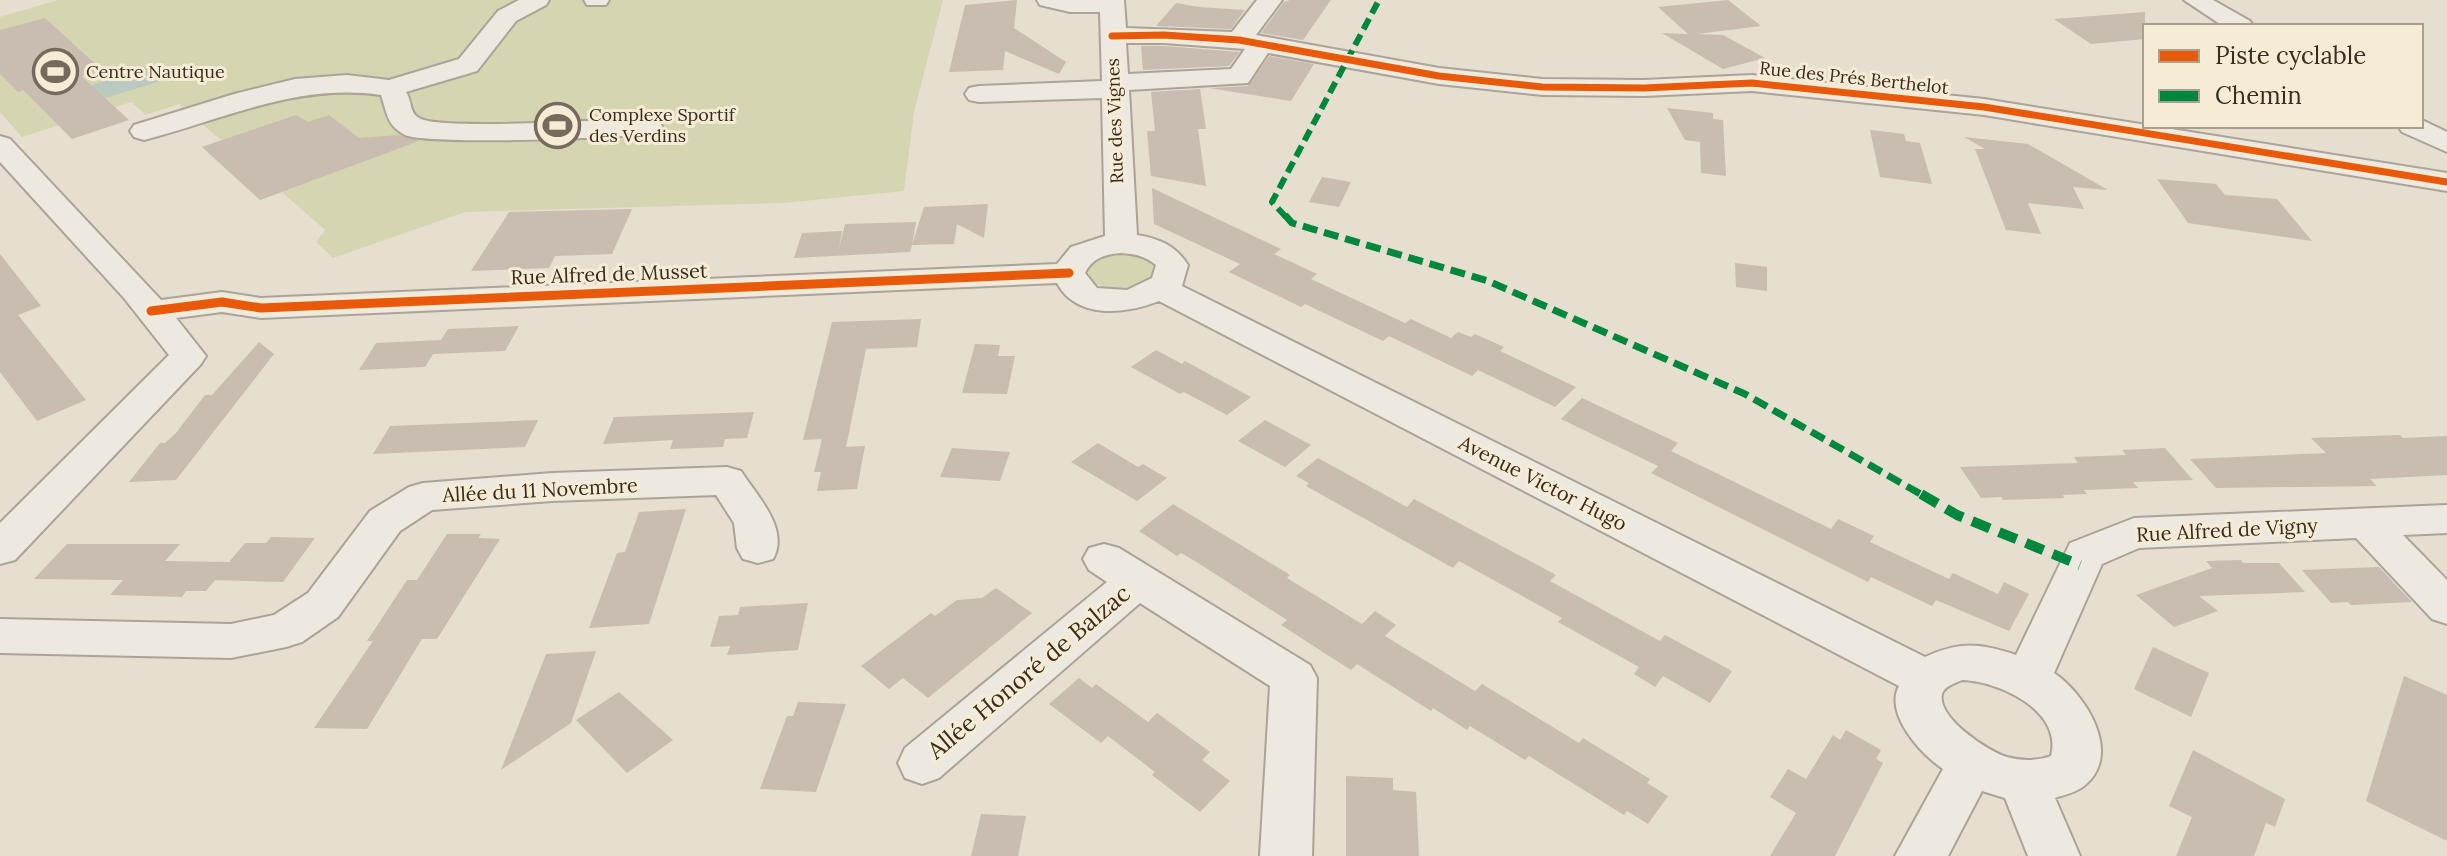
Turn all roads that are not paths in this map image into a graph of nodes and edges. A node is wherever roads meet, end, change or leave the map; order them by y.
1 (537, 0) edge
2 (1049, 0) edge
3 (1270, 0) edge
4 (2196, 0) edge
5 (1112, 3) edge
6 (2238, 24) edge
7 (1112, 36) junction
8 (1251, 41) junction
9 (1115, 86) junction
10 (390, 88) junction
11 (979, 94) dead end
12 (648, 126) dead end
13 (2416, 128) edge
14 (144, 131) dead end
15 (2447, 143) edge
16 (0, 145) edge
17 (12, 175) edge
18 (2447, 182) edge
19 (1121, 243) junction
20 (1069, 273) junction
21 (1161, 289) junction
22 (261, 308) junction
23 (151, 311) junction
24 (178, 341) junction
25 (2447, 519) edge
26 (2365, 522) junction
27 (758, 548) dead end
28 (0, 549) edge
29 (2447, 607) edge
30 (0, 636) edge
31 (1925, 678) junction
32 (2028, 679) junction
33 (922, 763) dead end
34 (1971, 765) junction
35 (2023, 781) junction
36 (1286, 856) edge
37 (1921, 856) edge
38 (2054, 856) edge

1 - 10 street
2 - 5 street
3 - 8 street
4 - 6 street
5 - 7 street, Rue des Vignes
7 - 8 street, Rue des Prés Berthelot
7 - 9 street, Rue des Vignes
8 - 9 street
8 - 18 street, Rue des Prés Berthelot
9 - 11 street
9 - 19 street, Rue des Vignes
10 - 12 street
10 - 14 street
13 - 15 street
16 - 17 street
17 - 23 street
19 - 20 street
19 - 21 street
20 - 21 street
20 - 22 street, Rue Alfred de Musset
21 - 31 street, Avenue Victor Hugo
22 - 23 street, Rue Alfred de Musset
22 - 24 street, Rue Alfred de Musset
23 - 24 street
24 - 28 street
25 - 26 street, Rue Alfred de Vigny
26 - 29 street
26 - 32 street, Rue Alfred de Vigny
27 - 30 street, Allée du 11 Novembre
31 - 32 street
31 - 34 street
32 - 35 street
33 - 36 street, Allée Honoré de Balzac
34 - 35 street
34 - 37 street
35 - 38 street

